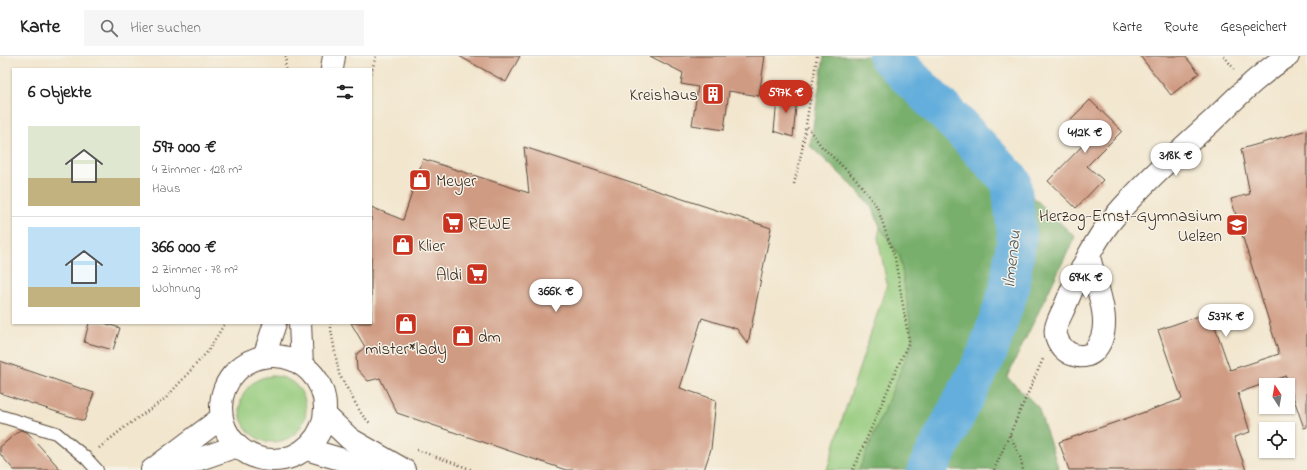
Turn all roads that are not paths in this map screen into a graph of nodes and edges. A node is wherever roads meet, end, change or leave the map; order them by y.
1 (334, 56) edge
2 (1288, 56) edge
3 (332, 68) edge
4 (1088, 256) junction
5 (275, 324) edge
6 (300, 324) edge
7 (264, 357) junction
8 (302, 365) junction
9 (325, 415) junction
10 (0, 416) edge
11 (222, 418) junction
12 (237, 446) junction
13 (306, 449) junction
14 (98, 470) edge
15 (152, 470) edge
16 (168, 470) edge
17 (371, 470) edge
18 (404, 470) edge

1 - 3 main road
2 - 4 main road
4 - 4 main road
5 - 7 main road
6 - 8 main road
7 - 8 main road
7 - 11 main road
8 - 9 main road
9 - 13 main road
9 - 18 main road
10 - 14 lane
11 - 12 main road
11 - 15 main road
12 - 13 main road
12 - 16 main road
13 - 17 main road

